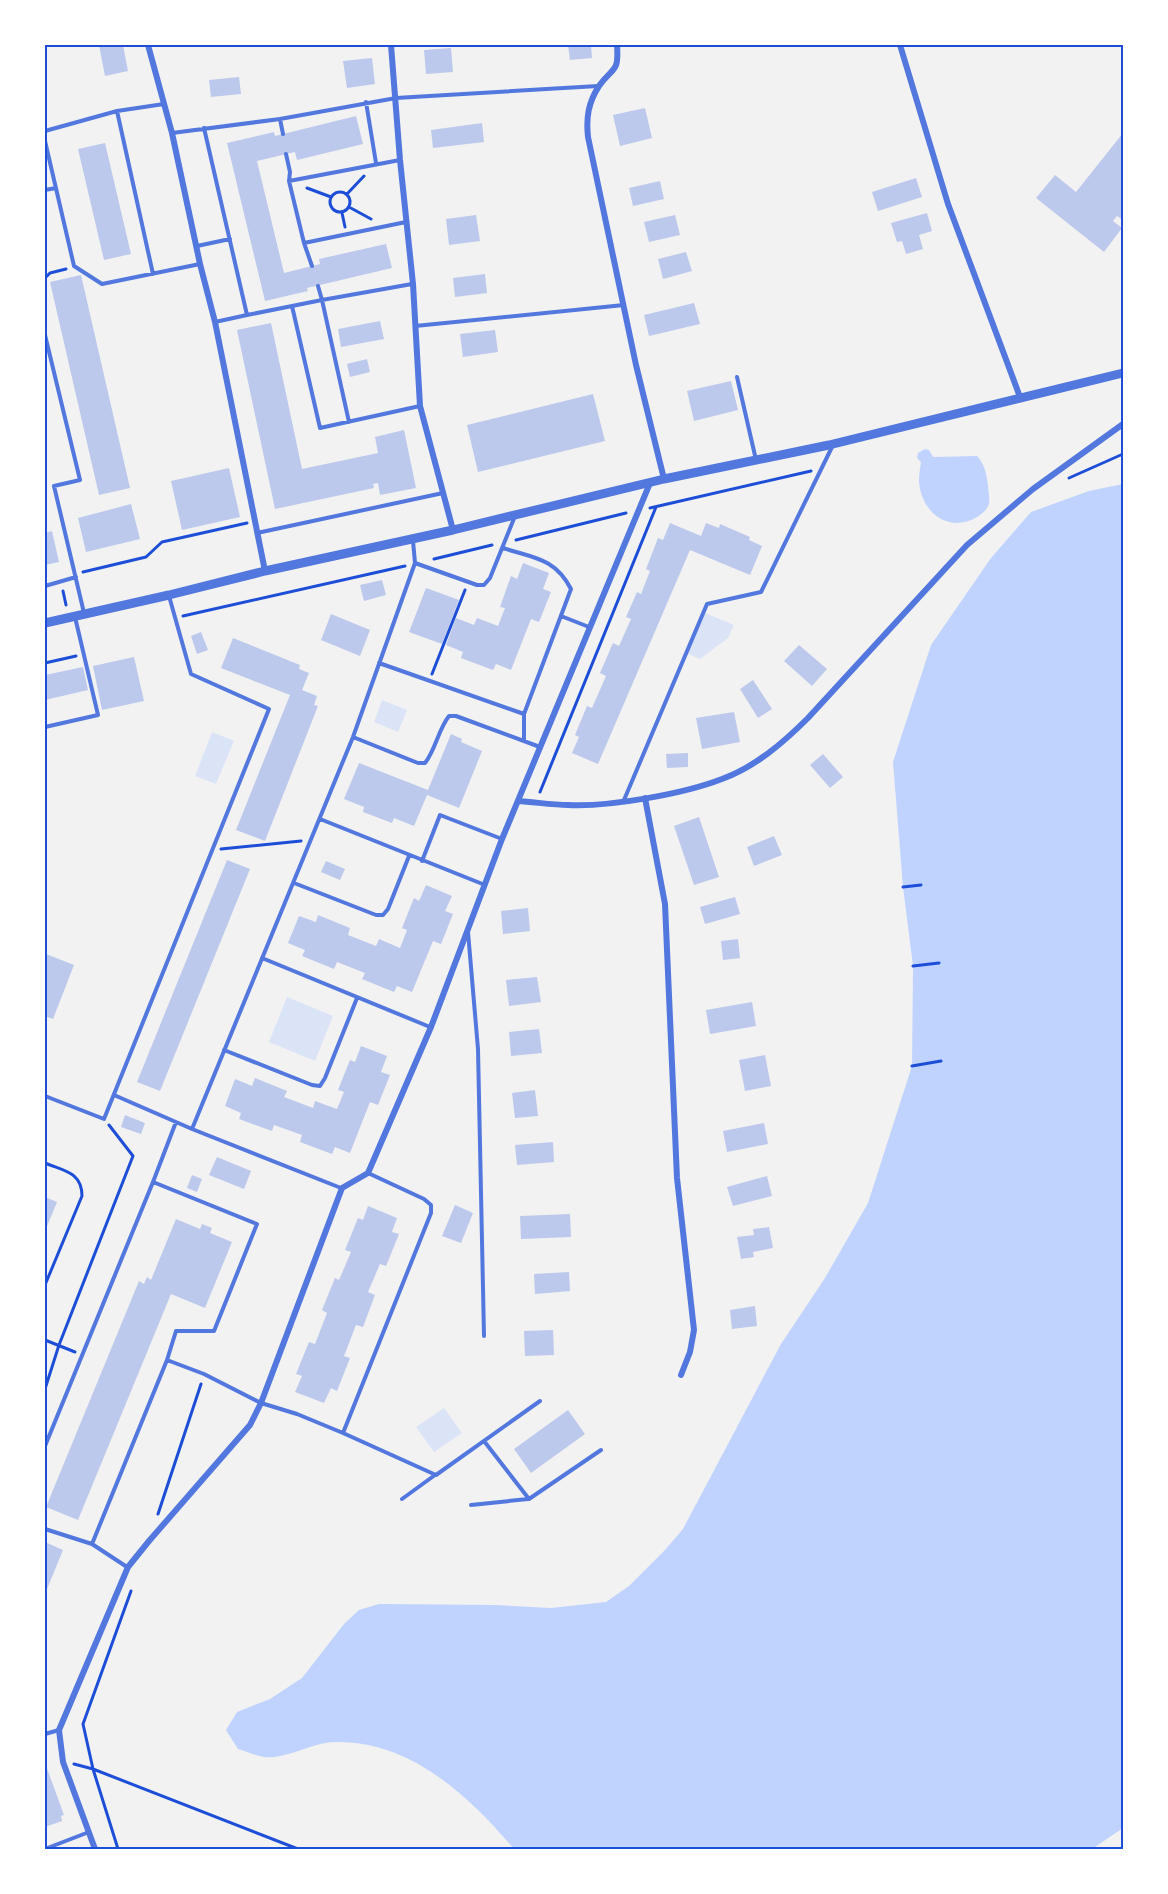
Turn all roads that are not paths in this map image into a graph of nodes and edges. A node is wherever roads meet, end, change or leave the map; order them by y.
1 (148, 45) edge
2 (391, 45) edge
3 (617, 45) edge
4 (900, 45) edge
5 (599, 86) junction
6 (396, 98) junction
7 (366, 102) junction
8 (164, 104) junction
9 (117, 111) junction
10 (280, 119) junction
11 (204, 128) junction
12 (45, 131) edge
13 (172, 133) junction
14 (283, 134) dead end
15 (45, 141) edge
16 (286, 154) dead end
17 (400, 160) junction
18 (376, 163) junction
19 (289, 181) junction
20 (56, 188) junction
21 (45, 190) edge
22 (406, 222) junction
23 (230, 239) junction
24 (304, 243) junction
25 (197, 246) junction
26 (200, 264) junction
27 (312, 266) dead end
28 (153, 274) junction
29 (413, 284) junction
30 (318, 286) dead end
31 (322, 300) junction
32 (624, 305) junction
33 (292, 306) junction
34 (247, 315) junction
35 (215, 322) junction
36 (416, 326) junction
37 (45, 335) edge
38 (1123, 373) edge
39 (737, 377) dead end
40 (1020, 397) junction
41 (420, 406) junction
42 (349, 422) junction
43 (1123, 424) edge
44 (834, 444) junction
45 (756, 460) junction
46 (664, 479) junction
47 (650, 483) junction
48 (443, 493) junction
49 (516, 515) junction
50 (453, 530) junction
51 (257, 532) junction
52 (413, 539) junction
53 (503, 548) junction
54 (415, 563) junction
55 (265, 571) junction
56 (76, 577) junction
57 (45, 586) edge
58 (169, 595) junction
59 (80, 616) junction
60 (561, 616) junction
61 (45, 623) edge
62 (590, 627) junction
63 (379, 663) junction
64 (524, 714) junction
65 (45, 727) edge
66 (353, 737) junction
67 (524, 741) junction
68 (540, 747) junction
69 (645, 798) junction
70 (624, 800) junction
71 (518, 801) junction
72 (320, 819) junction
73 (502, 838) junction
74 (409, 855) junction
75 (422, 861) junction
76 (294, 883) junction
77 (486, 885) junction
78 (468, 932) junction
79 (262, 958) junction
80 (357, 998) junction
81 (431, 1027) junction
82 (225, 1050) junction
83 (114, 1095) junction
84 (45, 1096) edge
85 (176, 1122) junction
86 (192, 1129) junction
87 (368, 1173) junction
88 (153, 1182) junction
89 (342, 1188) junction
90 (484, 1336) dead end
91 (167, 1360) junction
92 (681, 1375) dead end
93 (540, 1401) dead end
94 (261, 1403) junction
95 (343, 1433) junction
96 (484, 1441) junction
97 (45, 1446) edge
98 (601, 1450) dead end
99 (436, 1475) junction
100 (402, 1499) dead end
101 (529, 1499) junction
102 (471, 1505) dead end
103 (45, 1530) edge
104 (92, 1544) junction
105 (128, 1568) junction
106 (59, 1730) junction
107 (45, 1734) edge
108 (89, 1832) junction
109 (45, 1849) edge
110 (95, 1849) edge

1 - 8 street
2 - 6 street
3 - 5 street
4 - 40 street
5 - 6 lane
5 - 32 street
6 - 7 lane
6 - 17 street
7 - 10 lane
7 - 18 lane
8 - 9 lane
8 - 13 street
9 - 12 lane
9 - 28 lane
10 - 11 lane
10 - 14 lane
11 - 13 lane
11 - 23 lane
13 - 25 street
15 - 20 lane
16 - 19 lane
17 - 18 lane
17 - 22 street
18 - 19 lane
19 - 24 lane
20 - 21 lane
20 - 28 lane
22 - 24 lane
22 - 29 street
23 - 25 lane
23 - 34 lane
24 - 27 lane
25 - 26 street
26 - 28 lane
26 - 35 street
29 - 31 lane
29 - 36 street
30 - 31 lane
31 - 33 lane
31 - 42 lane
32 - 36 lane
32 - 46 street
33 - 34 lane
33 - 42 lane
34 - 35 lane
35 - 51 street
36 - 41 street
37 - 56 lane
38 - 40 street
39 - 45 lane
40 - 44 street
41 - 42 lane
41 - 48 street
43 - 69 street
44 - 45 street
44 - 70 lane
45 - 46 street
46 - 47 street
47 - 49 street
47 - 62 street
48 - 50 street
48 - 51 lane
49 - 50 street
49 - 53 lane
50 - 52 street
51 - 55 street
52 - 54 lane
52 - 55 street
53 - 54 lane
53 - 60 lane
54 - 63 lane
55 - 58 street
56 - 57 lane
56 - 59 lane
58 - 59 street
58 - 83 lane
59 - 61 street
59 - 65 lane
60 - 62 lane
60 - 64 lane
62 - 68 street
63 - 64 lane
63 - 66 lane
64 - 67 lane
66 - 67 lane
66 - 72 lane
67 - 68 lane
68 - 71 street
69 - 70 street
69 - 92 street
70 - 71 street
71 - 73 street
72 - 74 lane
72 - 76 lane
73 - 75 lane
73 - 77 street
74 - 75 lane
74 - 76 lane
75 - 77 lane
76 - 79 lane
77 - 78 street
78 - 81 street
78 - 90 lane
79 - 80 lane
79 - 82 lane
80 - 81 lane
80 - 82 lane
81 - 87 street
82 - 86 lane
83 - 84 lane
83 - 85 lane
85 - 86 lane
85 - 88 lane
86 - 89 lane
87 - 89 street
87 - 95 lane
88 - 91 lane
88 - 97 lane
89 - 94 street
91 - 94 lane
91 - 104 lane
93 - 96 lane
94 - 95 lane
94 - 105 street
95 - 99 lane
96 - 99 lane
96 - 101 lane
98 - 101 lane
99 - 100 lane
101 - 102 lane
103 - 104 lane
104 - 105 lane
105 - 106 street
106 - 107 lane
106 - 108 street
108 - 109 lane
108 - 110 street

